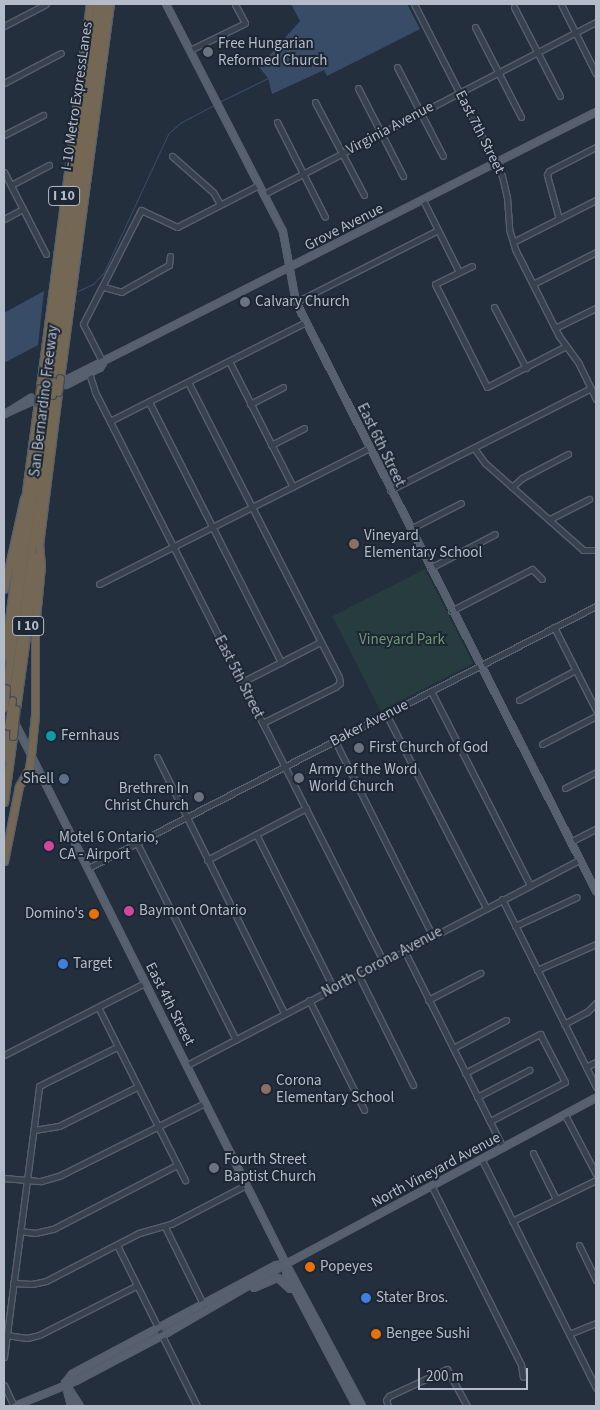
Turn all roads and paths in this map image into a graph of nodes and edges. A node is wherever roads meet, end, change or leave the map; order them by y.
1 (46, 4) edge
2 (90, 4) edge
3 (97, 4) edge
4 (103, 4) edge
5 (110, 4) edge
6 (166, 4) edge
7 (235, 4) edge
8 (414, 4) edge
9 (561, 4) edge
10 (514, 7) dead end
11 (596, 22) edge
12 (87, 25) junction
13 (4, 26) edge
14 (475, 27) dead end
15 (575, 32) junction
16 (190, 50) junction
17 (537, 52) junction
18 (61, 53) dead end
19 (397, 67) dead end
20 (498, 72) junction
21 (596, 74) edge
22 (4, 83) edge
23 (358, 88) dead end
24 (85, 90) junction
25 (459, 92) junction
26 (560, 96) dead end
27 (316, 102) dead end
28 (420, 112) junction
29 (596, 112) edge
30 (42, 116) dead end
31 (521, 117) dead end
32 (276, 122) dead end
33 (381, 132) junction
34 (92, 134) junction
35 (4, 135) edge
36 (596, 147) edge
37 (342, 153) junction
38 (172, 156) dead end
39 (443, 156) dead end
40 (496, 163) junction
41 (49, 165) dead end
42 (4, 172) edge
43 (303, 174) junction
44 (404, 176) dead end
45 (11, 185) junction
46 (259, 185) junction
47 (78, 186) junction
48 (264, 194) junction
49 (364, 195) dead end
50 (423, 200) junction
51 (596, 200) edge
52 (220, 204) junction
53 (23, 209) junction
54 (325, 216) dead end
55 (559, 218) junction
56 (4, 220) edge
57 (438, 230) junction
58 (512, 242) junction
59 (596, 252) edge
60 (46, 254) dead end
61 (170, 256) dead end
62 (472, 266) dead end
63 (288, 269) junction
64 (459, 272) junction
65 (533, 284) junction
66 (104, 287) junction
67 (296, 302) junction
68 (494, 307) dead end
69 (596, 308) edge
70 (306, 322) junction
71 (555, 328) junction
72 (566, 346) junction
73 (229, 361) junction
74 (103, 363) junction
75 (526, 368) junction
76 (87, 375) junction
77 (59, 382) junction
78 (188, 382) junction
79 (283, 387) dead end
80 (591, 388) junction
81 (52, 395) junction
82 (596, 399) edge
83 (33, 401) junction
84 (149, 402) junction
85 (250, 404) junction
86 (4, 413) edge
87 (110, 421) junction
88 (304, 428) dead end
89 (271, 445) junction
90 (369, 448) junction
91 (474, 448) junction
92 (568, 454) dead end
93 (293, 487) junction
94 (512, 487) junction
95 (390, 490) junction
96 (26, 493) junction
97 (589, 498) dead end
98 (461, 503) dead end
99 (252, 508) junction
100 (550, 519) junction
101 (213, 528) junction
102 (410, 529) junction
103 (495, 534) dead end
104 (39, 542) junction
105 (174, 548) junction
106 (596, 550) edge
107 (429, 568) junction
108 (542, 579) dead end
109 (99, 584) dead end
110 (4, 589) edge
111 (596, 606) edge
112 (451, 611) junction
113 (554, 627) junction
114 (320, 642) junction
115 (4, 657) edge
116 (281, 662) junction
117 (480, 666) junction
118 (576, 670) junction
119 (242, 682) junction
120 (431, 691) junction
121 (519, 700) dead end
122 (4, 702) edge
123 (4, 708) edge
124 (596, 710) edge
125 (386, 714) junction
126 (596, 716) edge
127 (262, 723) junction
128 (335, 741) junction
129 (542, 744) dead end
130 (31, 755) junction
131 (4, 757) edge
132 (157, 757) dead end
133 (284, 766) junction
134 (596, 772) edge
135 (565, 788) dead end
136 (4, 802) edge
137 (306, 808) junction
138 (186, 817) junction
139 (596, 829) edge
140 (256, 834) junction
141 (570, 842) junction
142 (137, 843) junction
143 (207, 860) junction
144 (579, 860) junction
145 (4, 861) edge
146 (88, 868) junction
147 (530, 885) junction
148 (596, 891) edge
149 (577, 897) dead end
150 (502, 899) junction
151 (486, 908) junction
152 (516, 926) junction
153 (432, 935) junction
154 (596, 944) edge
155 (404, 950) junction
156 (383, 961) junction
157 (537, 970) junction
158 (480, 973) dead end
159 (358, 974) junction
160 (145, 983) junction
161 (333, 987) junction
162 (309, 1000) junction
163 (428, 1000) junction
164 (596, 1002) edge
165 (98, 1007) junction
166 (284, 1013) junction
167 (506, 1020) dead end
168 (564, 1024) junction
169 (236, 1040) junction
170 (117, 1047) junction
171 (453, 1048) junction
172 (4, 1055) edge
173 (596, 1062) edge
174 (186, 1065) junction
175 (586, 1067) junction
176 (530, 1070) dead end
177 (465, 1073) junction
178 (413, 1084) dead end
179 (137, 1087) junction
180 (596, 1087) edge
181 (477, 1097) junction
182 (596, 1098) edge
183 (205, 1103) junction
184 (364, 1110) dead end
185 (564, 1115) junction
186 (490, 1121) junction
187 (158, 1127) junction
188 (34, 1130) junction
189 (503, 1148) junction
190 (533, 1153) dead end
191 (482, 1160) junction
192 (177, 1166) junction
193 (596, 1174) edge
194 (4, 1178) edge
195 (185, 1180) dead end
196 (596, 1180) edge
197 (27, 1181) junction
198 (246, 1185) junction
199 (432, 1187) junction
200 (556, 1199) junction
201 (512, 1221) junction
202 (165, 1227) junction
203 (20, 1232) junction
204 (116, 1245) junction
205 (579, 1245) dead end
206 (286, 1264) junction
207 (596, 1280) edge
208 (13, 1284) junction
209 (136, 1286) junction
210 (234, 1287) junction
211 (246, 1289) junction
212 (203, 1304) junction
213 (206, 1312) junction
214 (596, 1323) edge
215 (158, 1329) junction
216 (314, 1332) junction
217 (569, 1334) junction
218 (6, 1335) junction
219 (162, 1336) junction
220 (4, 1357) edge
221 (523, 1378) dead end
222 (65, 1384) junction
223 (595, 1384) edge
224 (4, 1385) edge
225 (14, 1406) edge
226 (72, 1406) edge
227 (80, 1406) edge
228 (198, 1406) edge
229 (356, 1406) edge
230 (362, 1406) edge
231 (388, 1406) edge
232 (467, 1406) edge

1 - 13 street
2 - 12 highway, San Bernardino Freeway / I 10
3 - 24 highway, I-10 Metro ExpressLanes
4 - 47 highway, I-10 Metro ExpressLanes
5 - 34 highway, San Bernardino Freeway / I 10
6 - 16 main road, East 6th Street
7 - 16 street
8 - 25 street, East 7th Street
9 - 15 street
10 - 17 street
11 - 15 street, Virginia Avenue
12 - 24 highway
12 - 83 highway, San Bernardino Freeway / I 10, bridge
14 - 20 street
15 - 17 street, Virginia Avenue
15 - 21 street
16 - 46 main road, East 6th Street
17 - 20 street, Virginia Avenue
17 - 26 street
18 - 22 street
19 - 28 street
20 - 25 street, Virginia Avenue
20 - 31 street
23 - 33 street
24 - 77 highway, I-10 Metro ExpressLanes
25 - 28 street, Virginia Avenue
25 - 40 street, East 7th Street
27 - 37 street
28 - 33 street, Virginia Avenue
28 - 39 street
29 - 40 main road, Grove Avenue
30 - 35 street
32 - 43 street
33 - 37 street, Virginia Avenue
33 - 44 street
34 - 47 highway
34 - 77 highway, San Bernardino Freeway / I 10
36 - 55 street
37 - 43 street, Virginia Avenue
37 - 49 street
38 - 52 street
40 - 50 main road, Grove Avenue
40 - 58 street, East 7th Street
41 - 45 street
42 - 45 street
43 - 48 street, Virginia Avenue
43 - 54 street
45 - 53 street
46 - 48 main road, East 6th Street
46 - 52 street
47 - 77 highway, I-10 Metro ExpressLanes
48 - 63 main road, East 6th Street
50 - 57 street
50 - 63 main road, Grove Avenue
51 - 55 street
52 - 66 street
53 - 56 street
53 - 60 street
55 - 58 street
57 - 64 street
57 - 67 street
58 - 65 street, East 7th Street
59 - 65 street
61 - 66 street
62 - 64 street
63 - 67 main road, East 6th Street
63 - 74 main road, Grove Avenue
64 - 75 street
65 - 71 street, East 7th Street
66 - 74 street
67 - 70 main road, East 6th Street
68 - 75 street
69 - 71 street
70 - 73 street
70 - 90 main road, East 6th Street
71 - 72 street, East 7th Street
72 - 75 street
72 - 80 street, East 7th Street
73 - 78 street
73 - 85 street
74 - 76 main road, Grove Avenue
74 - 77 main road, Grove Avenue
76 - 77 main road, Grove Avenue
76 - 87 street, East 5th Street
77 - 81 highway, San Bernardino Freeway / I 10, bridge
77 - 81 highway, I-10 Metro ExpressLanes, bridge
78 - 84 street
78 - 99 street
79 - 85 street
80 - 82 street, East 7th Street
80 - 91 street
81 - 104 highway, San Bernardino Freeway / I 10
81 - 123 highway, I-10 Metro ExpressLanes, bridge
81 - 131 highway, I-10 Metro ExpressLanes, bridge
83 - 86 main road
83 - 96 highway, San Bernardino Freeway / I 10
84 - 87 street
84 - 101 street
85 - 89 street
87 - 105 street, East 5th Street
88 - 89 street
89 - 93 street
90 - 93 street
90 - 95 main road, East 6th Street
91 - 94 street
91 - 95 street
92 - 94 street
93 - 99 street
94 - 100 street
95 - 102 main road, East 6th Street
96 - 110 highway
96 - 115 highway, San Bernardino Freeway / I 10
97 - 100 street
98 - 102 street
99 - 101 street
99 - 114 street
100 - 106 street
101 - 105 street
101 - 116 street
102 - 107 main road, East 6th Street
103 - 107 street
104 - 130 highway
104 - 136 highway, San Bernardino Freeway / I 10, bridge
105 - 109 street
105 - 119 street, East 5th Street
107 - 112 main road, East 6th Street
108 - 112 street
111 - 113 street, Baker Avenue
112 - 117 main road, East 6th Street
113 - 117 street, Baker Avenue
113 - 118 street
114 - 116 street
114 - 127 street
116 - 119 street
117 - 120 street, Baker Avenue
117 - 141 main road, East 6th Street
118 - 121 street
118 - 124 street
119 - 127 street, East 5th Street
120 - 125 street, Baker Avenue
120 - 147 street
122 - 130 main road, East 4th Street
125 - 128 street, Baker Avenue
125 - 151 street
126 - 129 street
127 - 133 street, East 5th Street
128 - 133 street, Baker Avenue
128 - 153 street
130 - 145 highway
130 - 146 main road, East 4th Street
132 - 138 street
133 - 137 street, East 5th Street
133 - 138 street, Baker Avenue
134 - 135 street
137 - 140 street
137 - 156 street, East 5th Street
138 - 142 street, Baker Avenue
138 - 143 street
139 - 141 street
140 - 143 street
140 - 161 street
141 - 144 main road, East 6th Street
142 - 146 street, Baker Avenue
142 - 169 street
143 - 166 street
144 - 147 street, North Corona Avenue
144 - 148 main road, East 6th Street
146 - 160 main road, East 4th Street
147 - 150 street, North Corona Avenue
149 - 152 street
150 - 151 street, North Corona Avenue
150 - 152 street
151 - 153 street, North Corona Avenue
152 - 157 street
153 - 155 street, North Corona Avenue
154 - 157 street
155 - 156 street, North Corona Avenue
155 - 163 street
156 - 159 street, North Corona Avenue
157 - 168 street
158 - 163 street
159 - 161 street, North Corona Avenue
159 - 178 street
160 - 165 street
160 - 174 main road, East 4th Street
161 - 162 street, North Corona Avenue
162 - 166 street, North Corona Avenue
162 - 184 street
163 - 171 street
164 - 168 street
165 - 170 street
165 - 172 street
166 - 169 street, North Corona Avenue
167 - 171 street
168 - 175 street
169 - 174 street, North Corona Avenue
170 - 179 street
170 - 188 street
171 - 177 street
173 - 175 street
174 - 183 main road, East 4th Street
175 - 180 street
176 - 181 street
177 - 181 street
177 - 186 street
179 - 187 street
179 - 188 street
181 - 186 street
182 - 185 main road, North Vineyard Avenue
183 - 187 street
183 - 198 main road, East 4th Street
185 - 189 main road, North Vineyard Avenue
185 - 193 street
186 - 189 street
187 - 192 street
187 - 197 street
188 - 197 street
189 - 191 main road, North Vineyard Avenue
190 - 200 street
191 - 199 main road, North Vineyard Avenue
191 - 201 street
192 - 195 street
192 - 203 street
194 - 197 street
196 - 200 street
197 - 203 street
198 - 202 street
198 - 206 main road, East 4th Street
199 - 206 main road, North Vineyard Avenue
199 - 221 street
200 - 201 street
201 - 217 street
202 - 204 street
202 - 212 street
203 - 208 street
204 - 208 street
204 - 209 street
205 - 207 street
206 - 210 main road, North Vineyard Avenue
206 - 211 main road, North Vineyard Avenue
206 - 216 main road, East 4th Street
206 - 230 main road, East 4th Street
208 - 218 street
209 - 215 street
209 - 218 street
210 - 212 main road, North Vineyard Avenue
210 - 213 main road
211 - 213 main road, North Vineyard Avenue
211 - 216 main road
212 - 215 main road, North Vineyard Avenue
213 - 219 main road, North Vineyard Avenue
214 - 217 street
215 - 219 street
215 - 222 main road, North Vineyard Avenue
216 - 229 main road, East 4th Street
217 - 223 street
218 - 220 street
219 - 222 main road, North Vineyard Avenue
219 - 228 street
222 - 225 main road, North Vineyard Avenue
222 - 226 main road
222 - 227 main road
224 - 225 street
231 - 232 street

